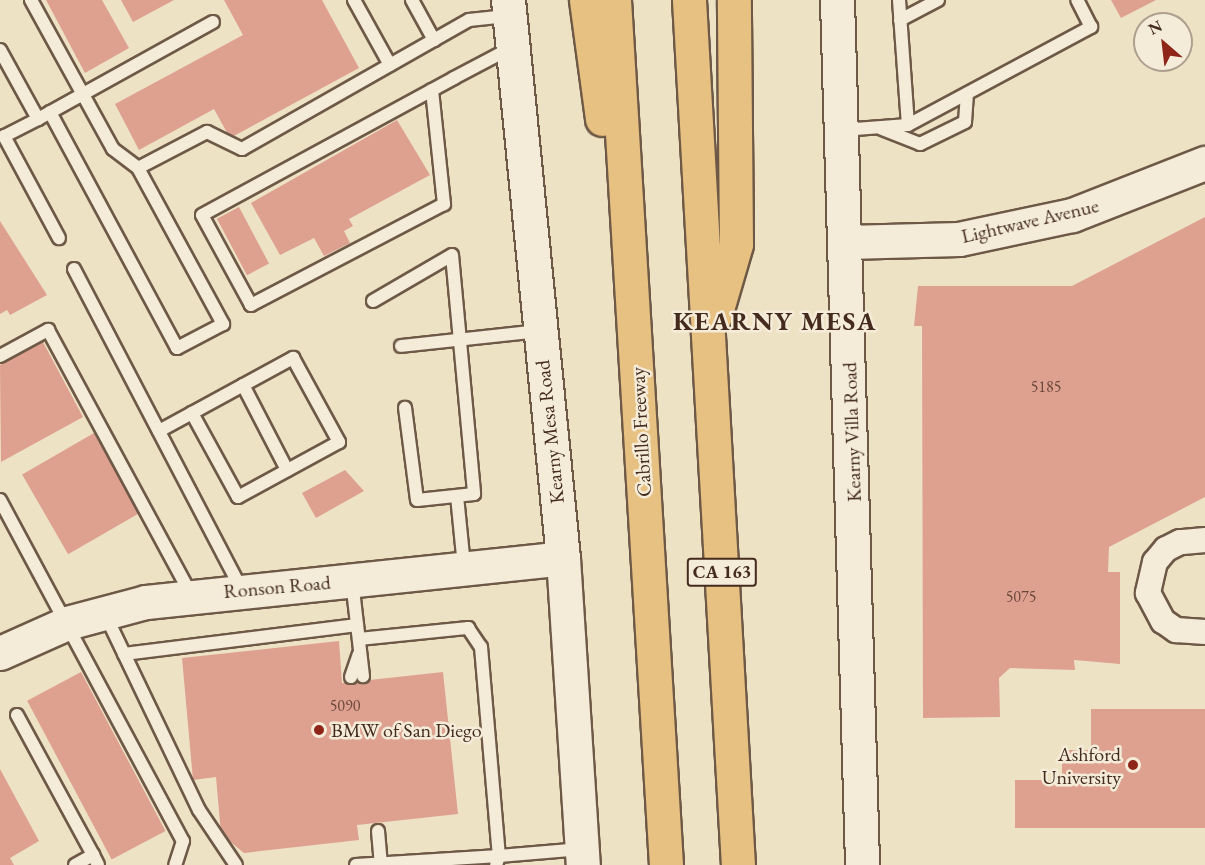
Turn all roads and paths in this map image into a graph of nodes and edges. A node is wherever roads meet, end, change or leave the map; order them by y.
1 (31, 0) edge
2 (354, 0) edge
3 (412, 0) edge
4 (586, 0) edge
5 (614, 0) edge
6 (689, 0) edge
7 (734, 0) edge
8 (837, 0) edge
9 (898, 0) edge
10 (938, 0) edge
11 (1077, 0) edge
12 (900, 20) junction
13 (510, 21) edge
14 (213, 22) dead end
15 (434, 40) junction
16 (0, 50) edge
17 (390, 65) junction
18 (432, 90) junction
19 (83, 94) junction
20 (967, 94) junction
21 (50, 112) junction
22 (38, 119) junction
23 (908, 125) junction
24 (878, 127) junction
25 (842, 130) junction
26 (1205, 163) edge
27 (138, 168) junction
28 (59, 238) dead end
29 (847, 242) junction
30 (74, 269) dead end
31 (373, 301) dead end
32 (541, 331) junction
33 (710, 332) junction
34 (459, 340) junction
35 (401, 346) dead end
36 (0, 356) edge
37 (638, 379) junction
38 (243, 385) junction
39 (405, 408) dead end
40 (192, 413) junction
41 (159, 431) junction
42 (287, 470) junction
43 (457, 496) junction
44 (0, 500) edge
45 (1205, 540) edge
46 (563, 558) junction
47 (464, 567) junction
48 (352, 579) junction
49 (241, 590) junction
50 (191, 595) junction
51 (104, 612) junction
52 (67, 623) junction
53 (357, 625) junction
54 (1205, 632) edge
55 (359, 645) junction
56 (2, 648) edge
57 (124, 654) junction
58 (17, 715) dead end
59 (378, 834) dead end
60 (583, 857) edge
61 (95, 860) edge
62 (497, 860) edge
63 (434, 863) edge
64 (380, 864) edge
65 (75, 865) edge
66 (176, 865) edge
67 (236, 865) edge
68 (356, 865) edge
69 (666, 865) edge
70 (738, 865) edge
71 (862, 865) edge

1 - 19 lane
2 - 17 lane
3 - 15 lane
4 - 37 highway
5 - 37 highway, Cabrillo Freeway
6 - 33 highway, CA 163
7 - 33 highway
8 - 25 street, Kearny Villa Road
9 - 12 lane
10 - 12 lane
11 - 20 lane
12 - 23 lane
13 - 15 lane
13 - 18 lane
13 - 32 street, Kearny Mesa Road
14 - 19 lane
15 - 17 lane
16 - 22 lane
17 - 27 lane
18 - 18 lane
19 - 21 lane
19 - 27 lane
20 - 23 lane
20 - 24 lane
21 - 22 lane
21 - 27 lane
22 - 28 lane
23 - 24 lane
24 - 25 lane
25 - 29 street, Kearny Villa Road
26 - 29 street, Lightwave Avenue
29 - 71 street, Kearny Villa Road
30 - 41 lane
31 - 34 lane
32 - 34 lane
32 - 46 street, Kearny Mesa Road
33 - 70 highway, CA 163
34 - 35 lane
34 - 43 lane
36 - 50 lane
37 - 69 highway, Cabrillo Freeway
38 - 40 lane
38 - 42 lane
38 - 42 lane
39 - 43 lane
40 - 41 lane
40 - 42 lane
41 - 49 lane
43 - 47 lane
44 - 52 lane
45 - 54 street
46 - 47 street, Ronson Road
46 - 60 street, Kearny Mesa Road
47 - 48 street, Ronson Road
48 - 49 street, Ronson Road
48 - 53 lane
49 - 50 street, Ronson Road
50 - 51 street, Ronson Road
51 - 52 street, Ronson Road
51 - 57 lane
52 - 56 street, Ronson Road
52 - 66 lane
53 - 55 lane
53 - 57 lane
55 - 55 lane
55 - 62 lane
57 - 67 lane
58 - 61 lane
59 - 64 lane
60 - 62 lane
61 - 65 lane
62 - 63 lane
63 - 64 lane
64 - 68 lane

